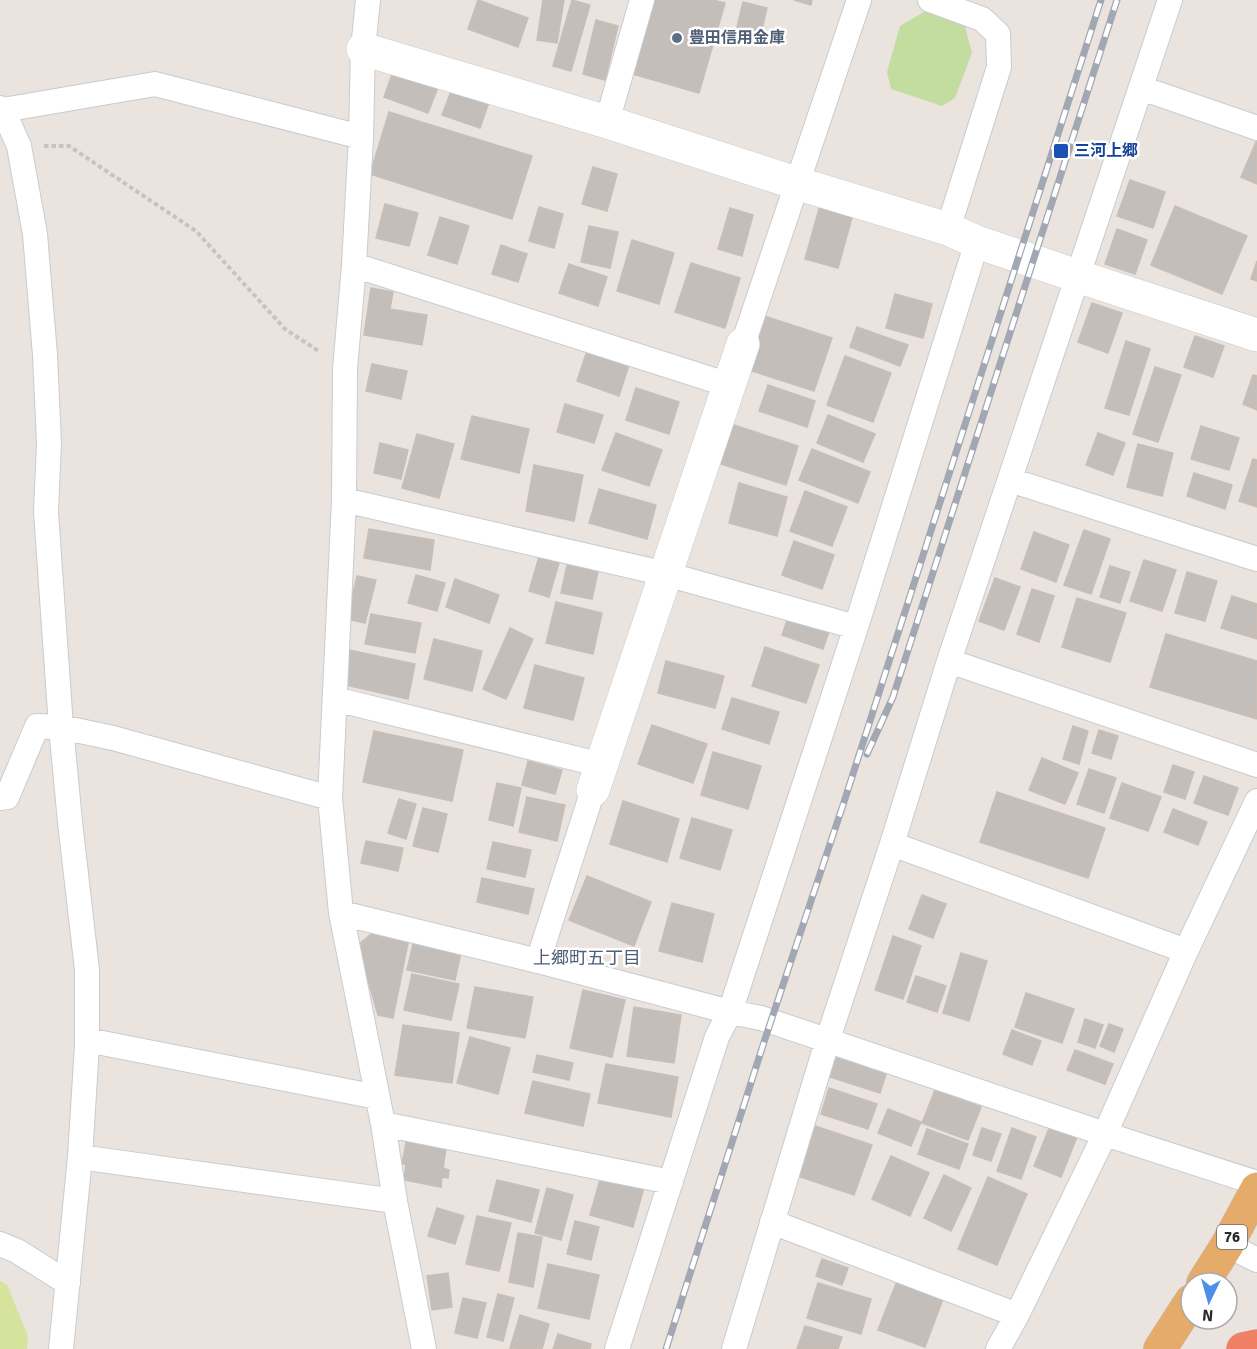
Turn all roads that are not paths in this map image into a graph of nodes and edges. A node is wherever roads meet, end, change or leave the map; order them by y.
1 (368, 0) edge
2 (642, 0) edge
3 (859, 0) edge
4 (930, 0) edge
5 (1170, 0) edge
6 (363, 49) junction
7 (1141, 88) junction
8 (2, 109) edge
9 (607, 122) junction
10 (1257, 128) edge
11 (361, 137) junction
12 (796, 183) junction
13 (948, 229) junction
14 (977, 242) junction
15 (354, 265) junction
16 (1077, 276) junction
17 (1257, 335) edge
18 (743, 344) joint
19 (729, 385) junction
20 (1010, 480) junction
21 (344, 500) junction
22 (1257, 559) edge
23 (666, 574) junction
24 (855, 627) junction
25 (949, 661) junction
26 (335, 699) junction
27 (61, 727) junction
28 (1257, 765) edge
29 (598, 777) junction
30 (0, 798) edge
31 (330, 798) junction
32 (1257, 801) edge
33 (892, 844) junction
34 (341, 913) junction
35 (1186, 951) junction
36 (538, 961) junction
37 (730, 1012) junction
38 (87, 1040) junction
39 (827, 1042) junction
40 (377, 1097) junction
41 (382, 1124) junction
42 (1105, 1134) junction
43 (80, 1157) junction
44 (671, 1182) junction
45 (1257, 1183) edge
46 (1257, 1189) edge
47 (395, 1201) junction
48 (772, 1222) junction
49 (0, 1244) edge
50 (1227, 1245) junction
51 (1257, 1260) edge
52 (1211, 1271) edge
53 (68, 1283) junction
54 (1017, 1315) junction
55 (1179, 1320) edge
56 (1165, 1342) edge
57 (1000, 1346) edge
58 (1257, 1346) edge
59 (61, 1349) edge
60 (424, 1349) edge
61 (617, 1349) edge
62 (734, 1349) edge
63 (976, 1349) edge
64 (1243, 1349) edge

1 - 6 street
2 - 9 street
3 - 12 street
4 - 13 street
5 - 7 street
6 - 9 street
6 - 11 street
7 - 10 street
7 - 16 street
8 - 11 street
8 - 27 street
9 - 12 street
11 - 15 street
12 - 13 street
12 - 18 street
13 - 14 street
14 - 16 street
14 - 24 street
15 - 19 street
15 - 21 street
16 - 17 street
16 - 20 street
18 - 19 street
19 - 23 street
20 - 22 street
20 - 25 street
21 - 23 street
21 - 26 street
23 - 24 street
23 - 29 street
24 - 37 street
25 - 28 street
25 - 33 street
26 - 29 street
26 - 31 street
27 - 30 street
27 - 31 street
27 - 38 street
29 - 36 street
31 - 34 street
32 - 35 street
33 - 35 street
33 - 39 street
34 - 36 street
34 - 40 street
35 - 42 street
36 - 37 street
37 - 39 street
37 - 44 street
38 - 40 street
38 - 43 street
39 - 42 street
39 - 48 street
40 - 41 street
41 - 44 street
41 - 47 street
42 - 45 street
42 - 54 street
43 - 47 street
43 - 53 street
44 - 61 street
46 - 50 main road, 76
47 - 60 street
48 - 54 street
48 - 62 street
49 - 53 street
50 - 51 street
50 - 52 main road, 76
53 - 59 street
54 - 57 street
55 - 56 main road
57 - 63 street
58 - 64 highway

